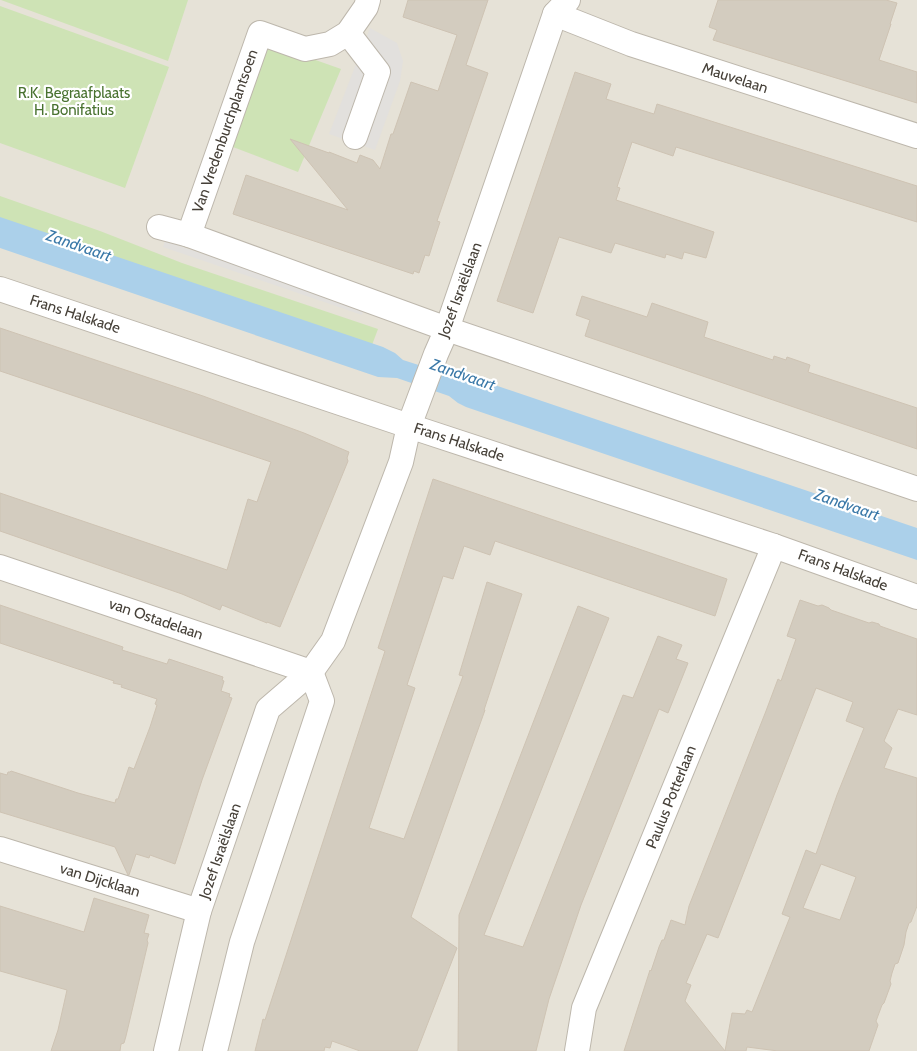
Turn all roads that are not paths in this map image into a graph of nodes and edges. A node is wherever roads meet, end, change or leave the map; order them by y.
1 (368, 0) edge
2 (558, 5) edge
3 (348, 33) junction
4 (917, 136) edge
5 (355, 137) dead end
6 (159, 227) dead end
7 (189, 235) junction
8 (0, 289) edge
9 (447, 330) junction
10 (412, 420) junction
11 (917, 489) edge
12 (774, 546) junction
13 (0, 567) edge
14 (917, 597) edge
15 (311, 672) junction
16 (0, 849) edge
17 (199, 911) junction
18 (166, 1051) edge
19 (215, 1051) edge
20 (577, 1051) edge

1 - 3 street, Van Vredenburchplantsoen
2 - 4 street, Mauvelaan
2 - 9 street, Jozef Israëlslaan
3 - 5 street
3 - 7 street, Van Vredenburchplantsoen
6 - 7 street
7 - 9 street
8 - 10 street, Frans Halskade
9 - 10 street, Jozef Israëlslaan
9 - 11 street
10 - 12 street, Frans Halskade
10 - 15 street, Jozef Israëlslaan
12 - 14 street, Frans Halskade
12 - 20 street, Paulus Potterlaan
13 - 15 street, van Ostadelaan
15 - 17 street, Jozef Israëlslaan
15 - 19 street
16 - 17 street, van Dijcklaan
17 - 18 street, Jozef Israëlslaan

